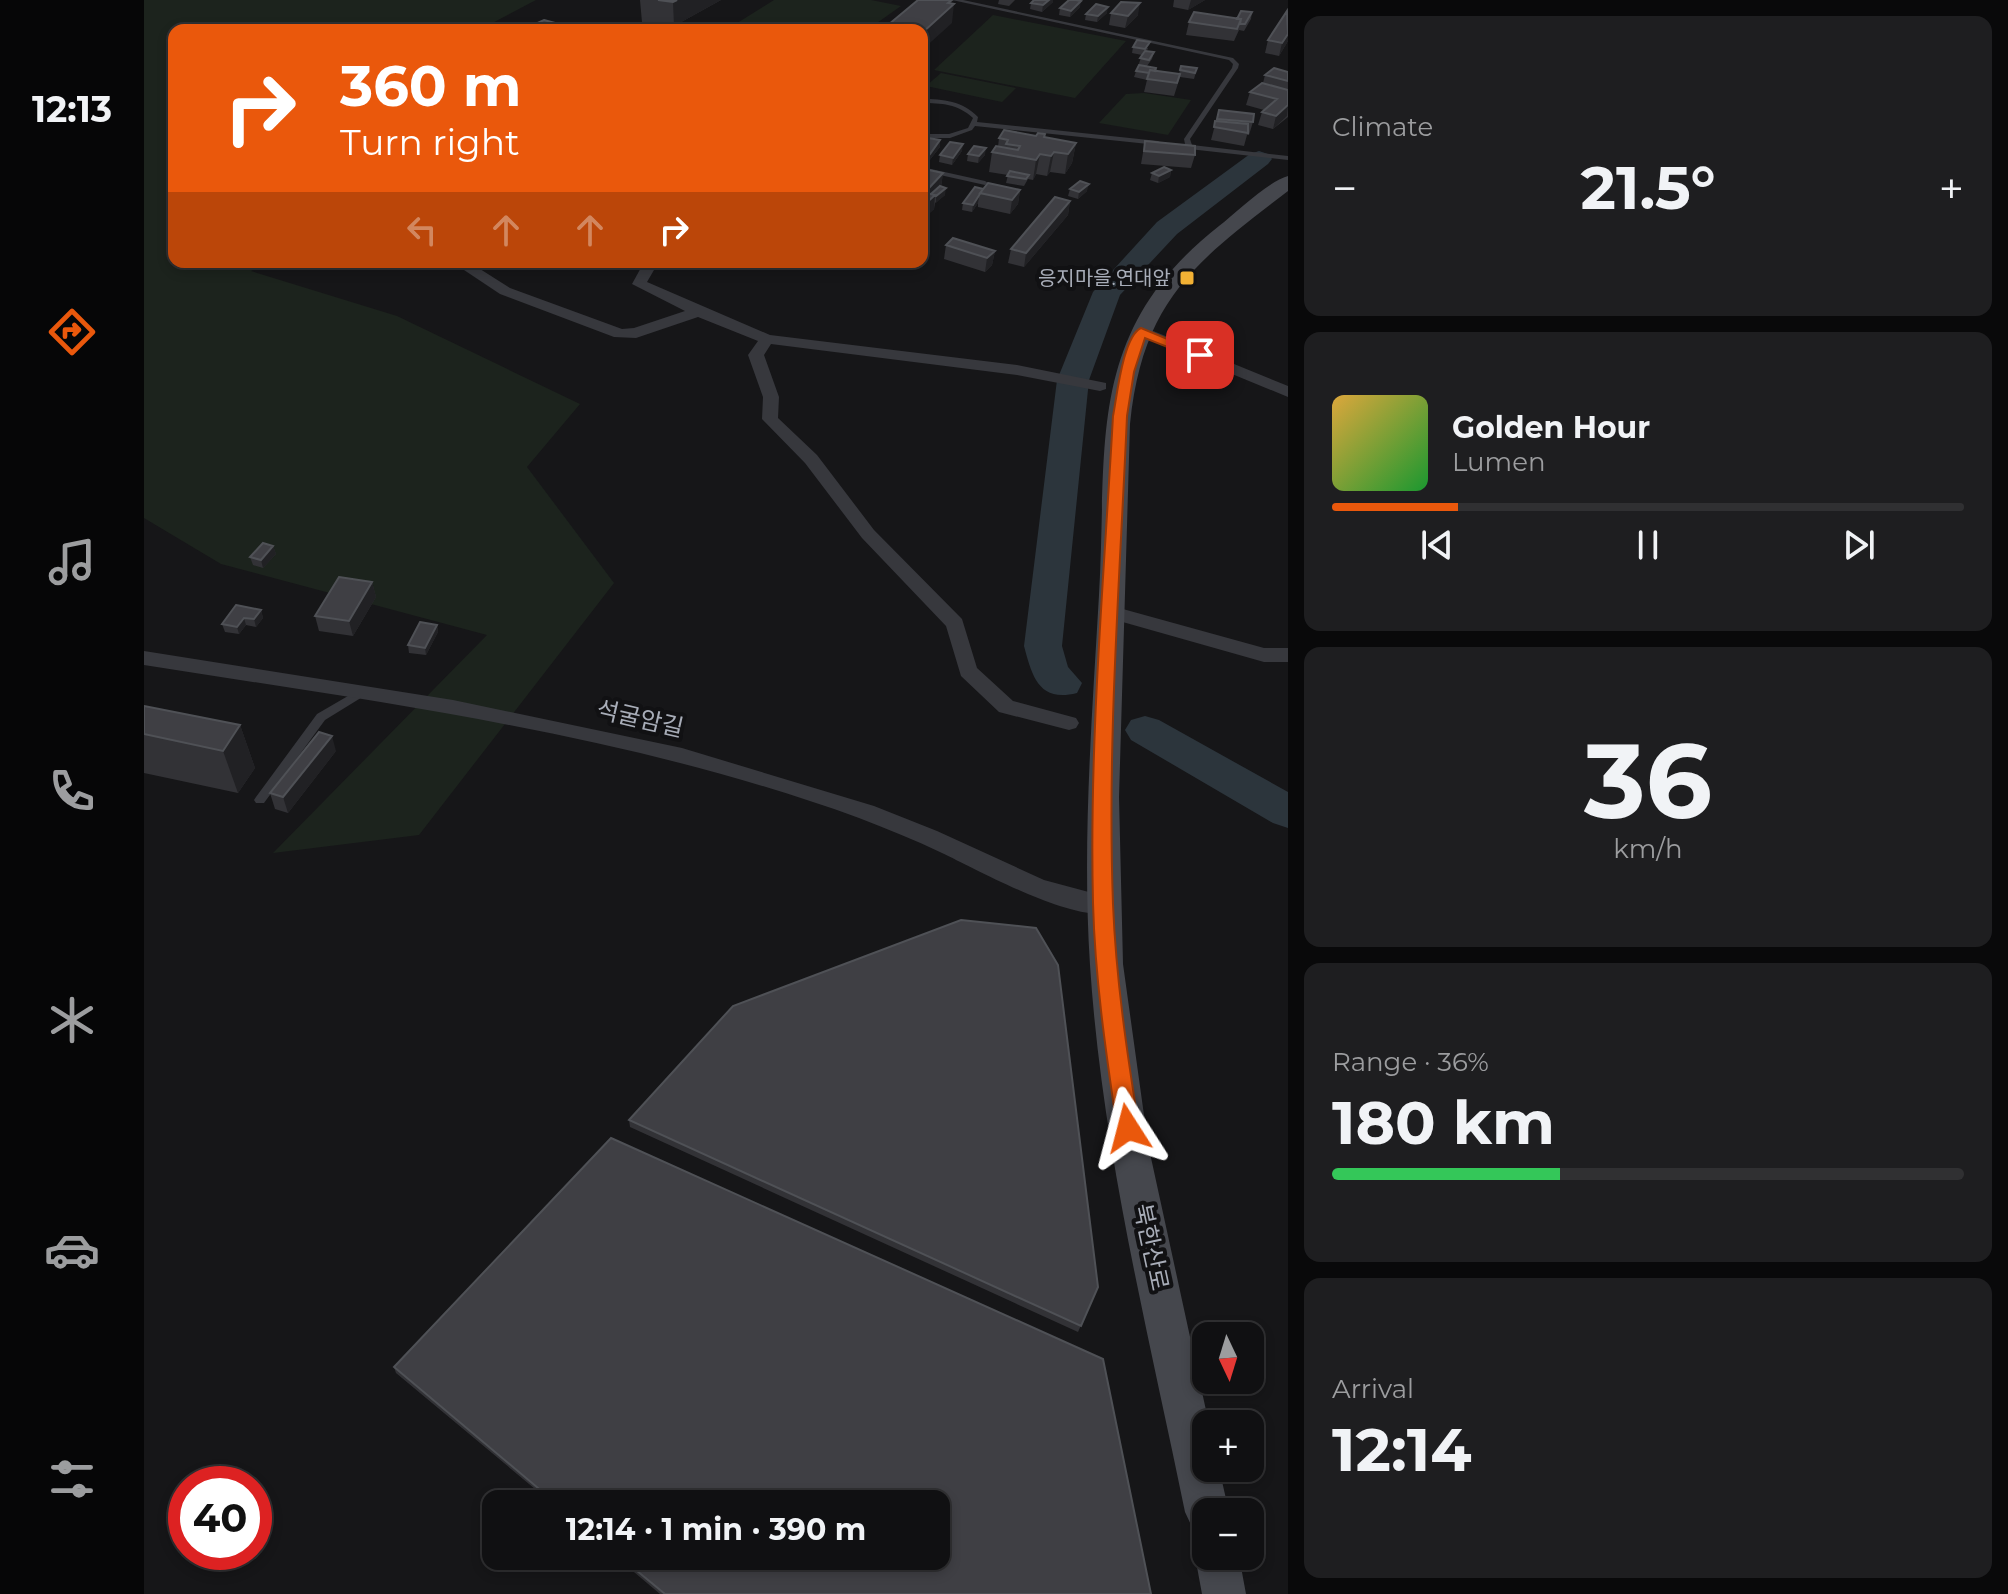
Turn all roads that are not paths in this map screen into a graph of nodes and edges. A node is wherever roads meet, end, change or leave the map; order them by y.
1 (955, 0) edge
2 (928, 102) edge
3 (975, 124) junction
4 (928, 137) edge
5 (1160, 143) edge
6 (1175, 145) edge
7 (1189, 147) junction
8 (1288, 158) edge
9 (928, 170) edge
10 (1288, 182) edge
11 (985, 183) edge
12 (469, 268) edge
13 (647, 268) edge
14 (698, 312) junction
15 (1141, 331) junction
16 (767, 339) junction
17 (1099, 386) dead end
18 (1288, 392) edge
19 (1112, 612) junction
20 (1288, 655) edge
21 (144, 658) edge
22 (360, 693) junction
23 (1069, 723) dead end
24 (260, 800) dead end
25 (1103, 905) junction
26 (1204, 1498) edge
27 (1220, 1570) edge
28 (1224, 1594) edge

1 - 7 lane
2 - 3 lane
3 - 4 lane
3 - 5 lane
6 - 7 lane
7 - 8 lane
9 - 11 lane
10 - 15 street, 북한산로
12 - 14 street
13 - 14 street
14 - 16 street
15 - 18 street
15 - 19 street, 북한산로
16 - 17 street
16 - 23 street
19 - 20 street
19 - 25 street, 북한산로
21 - 22 street, 석굴암길
22 - 24 lane
22 - 25 street, 석굴암길
25 - 26 street, 북한산로
27 - 28 street

